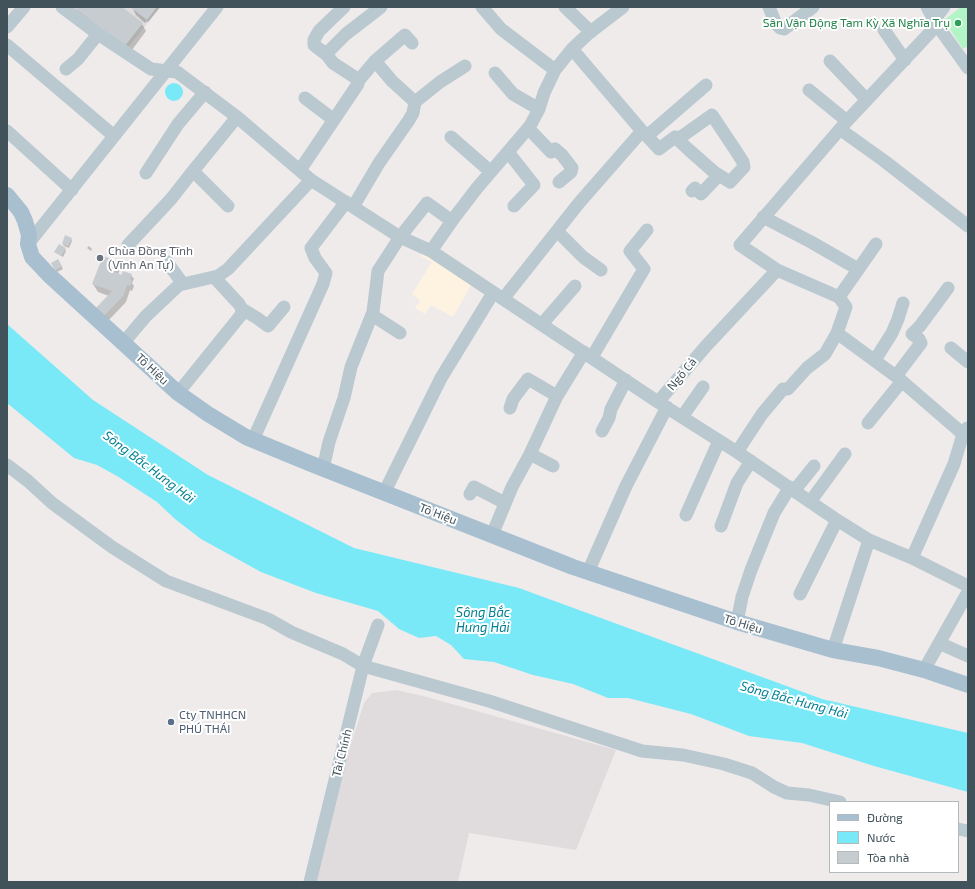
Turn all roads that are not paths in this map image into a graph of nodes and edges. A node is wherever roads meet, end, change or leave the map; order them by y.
1 (24, 7) edge
2 (62, 7) edge
3 (217, 7) edge
4 (344, 7) edge
5 (381, 7) edge
6 (482, 7) edge
7 (565, 7) edge
8 (623, 7) edge
9 (769, 7) edge
10 (813, 7) edge
11 (927, 7) edge
12 (944, 7) edge
13 (936, 22) junction
14 (7, 27) edge
15 (884, 30) dead end
16 (591, 32) junction
17 (98, 34) junction
18 (412, 43) dead end
19 (7, 45) edge
20 (572, 49) junction
21 (327, 55) junction
22 (905, 60) junction
23 (375, 61) junction
24 (830, 61) dead end
25 (465, 66) dead end
26 (968, 68) edge
27 (66, 69) dead end
28 (556, 70) junction
29 (166, 71) junction
30 (495, 73) dead end
31 (359, 80) junction
32 (706, 85) dead end
33 (809, 90) dead end
34 (205, 92) junction
35 (305, 98) dead end
36 (867, 100) junction
37 (415, 102) junction
38 (539, 109) junction
39 (238, 117) junction
40 (334, 120) junction
41 (844, 125) junction
42 (528, 128) junction
43 (7, 131) edge
44 (645, 134) junction
45 (114, 136) junction
46 (451, 137) dead end
47 (678, 139) junction
48 (508, 152) junction
49 (300, 170) junction
50 (192, 171) junction
51 (491, 172) junction
52 (146, 174) dead end
53 (719, 175) junction
54 (311, 180) junction
55 (559, 182) dead end
56 (72, 190) junction
57 (692, 191) dead end
58 (7, 195) edge
59 (349, 205) junction
60 (228, 206) dead end
61 (514, 206) dead end
62 (764, 217) junction
63 (452, 221) junction
64 (968, 226) edge
65 (647, 230) dead end
66 (557, 231) junction
67 (400, 237) junction
68 (28, 244) junction
69 (876, 244) dead end
70 (128, 245) dead end
71 (431, 251) junction
72 (167, 262) dead end
73 (858, 269) junction
74 (601, 270) dead end
75 (777, 270) junction
76 (214, 277) junction
77 (183, 284) junction
78 (575, 286) dead end
79 (948, 288) dead end
80 (498, 296) junction
81 (840, 297) junction
82 (903, 303) dead end
83 (284, 307) dead end
84 (242, 309) junction
85 (372, 315) junction
86 (542, 324) junction
87 (400, 333) dead end
88 (837, 333) junction
89 (124, 342) junction
90 (951, 348) dead end
91 (588, 354) junction
92 (875, 360) junction
93 (968, 362) edge
94 (899, 378) junction
95 (626, 380) junction
96 (703, 387) dead end
97 (178, 393) junction
98 (557, 396) junction
99 (663, 404) junction
100 (510, 408) dead end
101 (682, 417) junction
102 (868, 423) dead end
103 (602, 431) dead end
104 (965, 439) edge
105 (253, 440) junction
106 (719, 441) junction
107 (737, 452) junction
108 (530, 454) junction
109 (845, 454) dead end
110 (751, 461) junction
111 (7, 465) edge
112 (553, 466) dead end
113 (814, 466) dead end
114 (323, 469) junction
115 (792, 489) junction
116 (384, 493) junction
117 (470, 494) dead end
118 (810, 502) junction
119 (505, 503) junction
120 (686, 514) dead end
121 (837, 520) junction
122 (721, 526) dead end
123 (492, 535) junction
124 (869, 540) junction
125 (912, 558) junction
126 (588, 572) junction
127 (968, 586) edge
128 (968, 592) edge
129 (800, 594) dead end
130 (737, 622) junction
131 (378, 625) dead end
132 (939, 643) junction
133 (833, 650) junction
134 (968, 656) edge
135 (363, 666) junction
136 (924, 670) junction
137 (968, 684) edge
138 (836, 801) edge
139 (310, 882) edge

1 - 14 street
2 - 17 street
3 - 29 street
4 - 21 street
5 - 21 street
6 - 28 street
7 - 16 street
8 - 16 street
9 - 10 street
11 - 13 street
12 - 13 street
13 - 22 street
13 - 26 street
15 - 22 street
16 - 20 street
17 - 27 street
17 - 29 street
18 - 23 street
19 - 45 street
20 - 28 street
20 - 44 street
21 - 31 street
22 - 36 street
23 - 31 street
23 - 37 street
24 - 36 street
25 - 37 street
28 - 38 street
29 - 34 street
29 - 45 street
30 - 38 street
31 - 40 street
32 - 44 street
33 - 41 street
34 - 39 street
34 - 52 street
35 - 40 street
36 - 41 street
37 - 59 street
38 - 42 street
39 - 49 street
39 - 50 street
40 - 49 street
41 - 62 street
41 - 64 street
42 - 48 street
42 - 55 street
43 - 56 street
44 - 47 street
44 - 66 street
45 - 56 street
46 - 51 street
47 - 53 street
47 - 53 street
48 - 51 street
48 - 61 street
49 - 54 street
50 - 60 street
50 - 70 street
51 - 63 street
53 - 57 street
54 - 59 street
54 - 76 street
56 - 68 street
58 - 68 main road, Tô Hiệu
59 - 67 street
59 - 105 street
62 - 73 street
62 - 75 street
63 - 67 street
63 - 71 street
65 - 91 street
66 - 74 street
66 - 80 street
67 - 71 street
67 - 85 street
68 - 89 main road, Tô Hiệu
69 - 73 street
71 - 80 street
72 - 77 street
73 - 81 street
75 - 81 street
75 - 99 street, Ngõ Cả
76 - 77 street
76 - 84 street
77 - 89 street
78 - 86 street
79 - 94 street
80 - 86 street
80 - 116 street
81 - 88 street
82 - 92 street
83 - 84 street
84 - 97 street
85 - 87 street
85 - 114 street
86 - 91 street
88 - 92 street
88 - 107 street
89 - 97 main road, Tô Hiệu
90 - 93 street
91 - 95 street
91 - 98 street
92 - 94 street
94 - 102 street
94 - 104 street
95 - 99 street
95 - 103 street
96 - 101 street
97 - 105 main road, Tô Hiệu
98 - 100 street
98 - 108 street
99 - 101 street
99 - 126 street, Ngõ Cả
101 - 106 street
104 - 125 street
105 - 114 main road, Tô Hiệu
106 - 107 street
106 - 120 street
107 - 110 street
108 - 112 street
108 - 119 street
109 - 118 street
110 - 115 street
110 - 122 street
111 - 135 street
113 - 115 street
114 - 116 main road, Tô Hiệu
115 - 118 street
115 - 130 street
116 - 123 main road, Tô Hiệu
117 - 119 street
118 - 121 street
119 - 123 street
121 - 124 street
121 - 129 street
123 - 126 main road, Tô Hiệu
124 - 125 street
124 - 133 street
125 - 127 street
126 - 130 main road, Tô Hiệu
128 - 132 street
130 - 133 main road, Tô Hiệu
131 - 135 street, Tài Chính
132 - 134 street
132 - 136 street
133 - 136 main road, Tô Hiệu
135 - 138 street
135 - 139 street, Tài Chính
136 - 137 main road, Tô Hiệu

